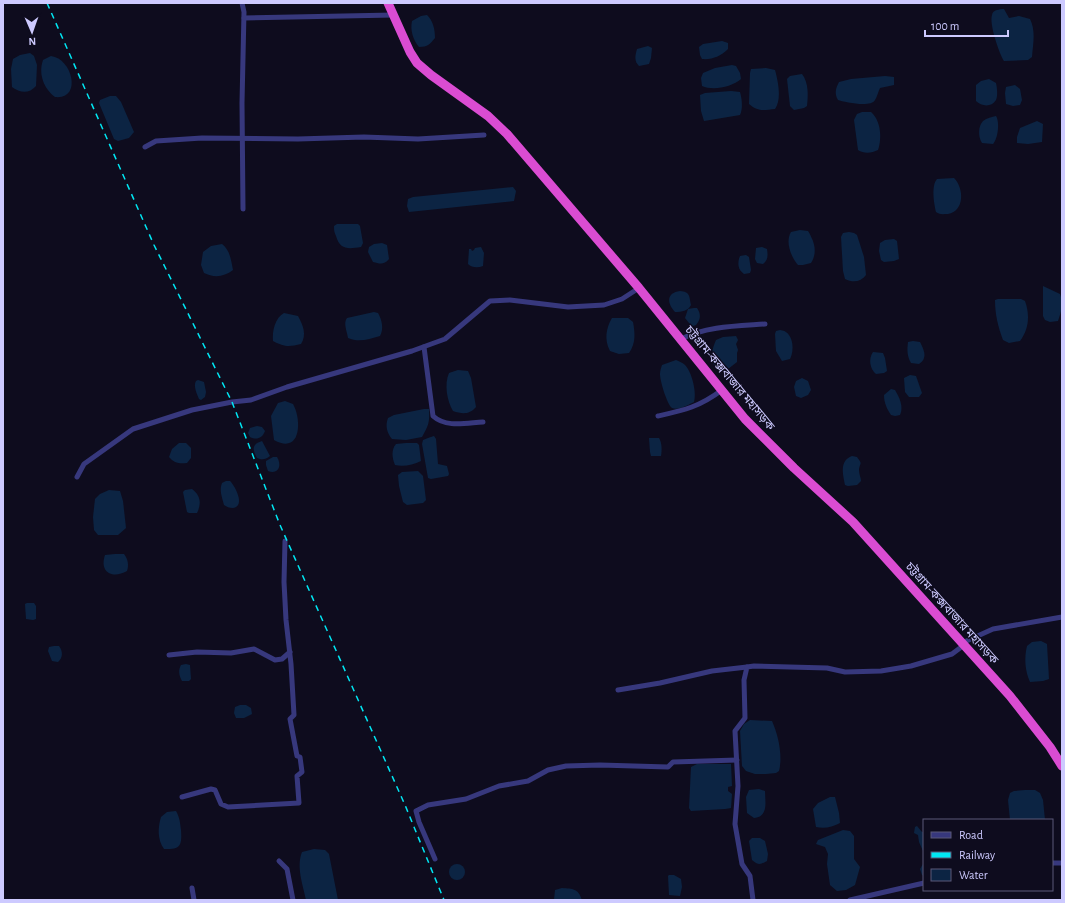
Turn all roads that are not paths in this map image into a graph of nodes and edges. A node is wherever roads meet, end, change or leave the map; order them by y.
1 (242, 3) edge
2 (388, 3) edge
3 (394, 15) junction
4 (244, 18) junction
5 (484, 134) dead end
6 (242, 139) junction
7 (145, 147) dead end
8 (243, 209) dead end
9 (639, 288) junction
10 (765, 324) dead end
11 (681, 339) junction
12 (424, 347) junction
13 (722, 390) junction
14 (658, 416) dead end
15 (483, 422) dead end
16 (77, 477) dead end
17 (285, 541) dead end
18 (1062, 617) edge
19 (963, 644) junction
20 (290, 652) junction
21 (169, 655) dead end
22 (747, 667) junction
23 (618, 690) dead end
24 (737, 760) junction
25 (1062, 766) edge
26 (182, 797) dead end
27 (435, 859) dead end
28 (280, 861) dead end
29 (923, 883) edge
30 (192, 888) dead end
31 (194, 900) edge
32 (293, 900) edge
33 (752, 900) edge
34 (850, 900) edge

1 - 4 street
2 - 3 highway, চট্টগ্রাম-কক্সবাজার মহাসড়ক
3 - 4 street
3 - 9 highway, চট্টগ্রাম-কক্সবাজার মহাসড়ক
4 - 6 street
5 - 6 street
6 - 7 street
6 - 8 street
9 - 11 highway, চট্টগ্রাম-কক্সবাজার মহাসড়ক
9 - 12 street
10 - 11 street
11 - 13 highway, চট্টগ্রাম-কক্সবাজার মহাসড়ক
12 - 15 street
12 - 16 street
13 - 14 street
13 - 19 highway, চট্টগ্রাম-কক্সবাজার মহাসড়ক
17 - 20 street
18 - 19 street
19 - 22 street
19 - 25 highway, চট্টগ্রাম-কক্সবাজার মহাসড়ক
20 - 21 street
20 - 26 street
22 - 23 street
22 - 24 street
24 - 27 street
24 - 33 street
28 - 32 street
29 - 34 street
30 - 31 street

